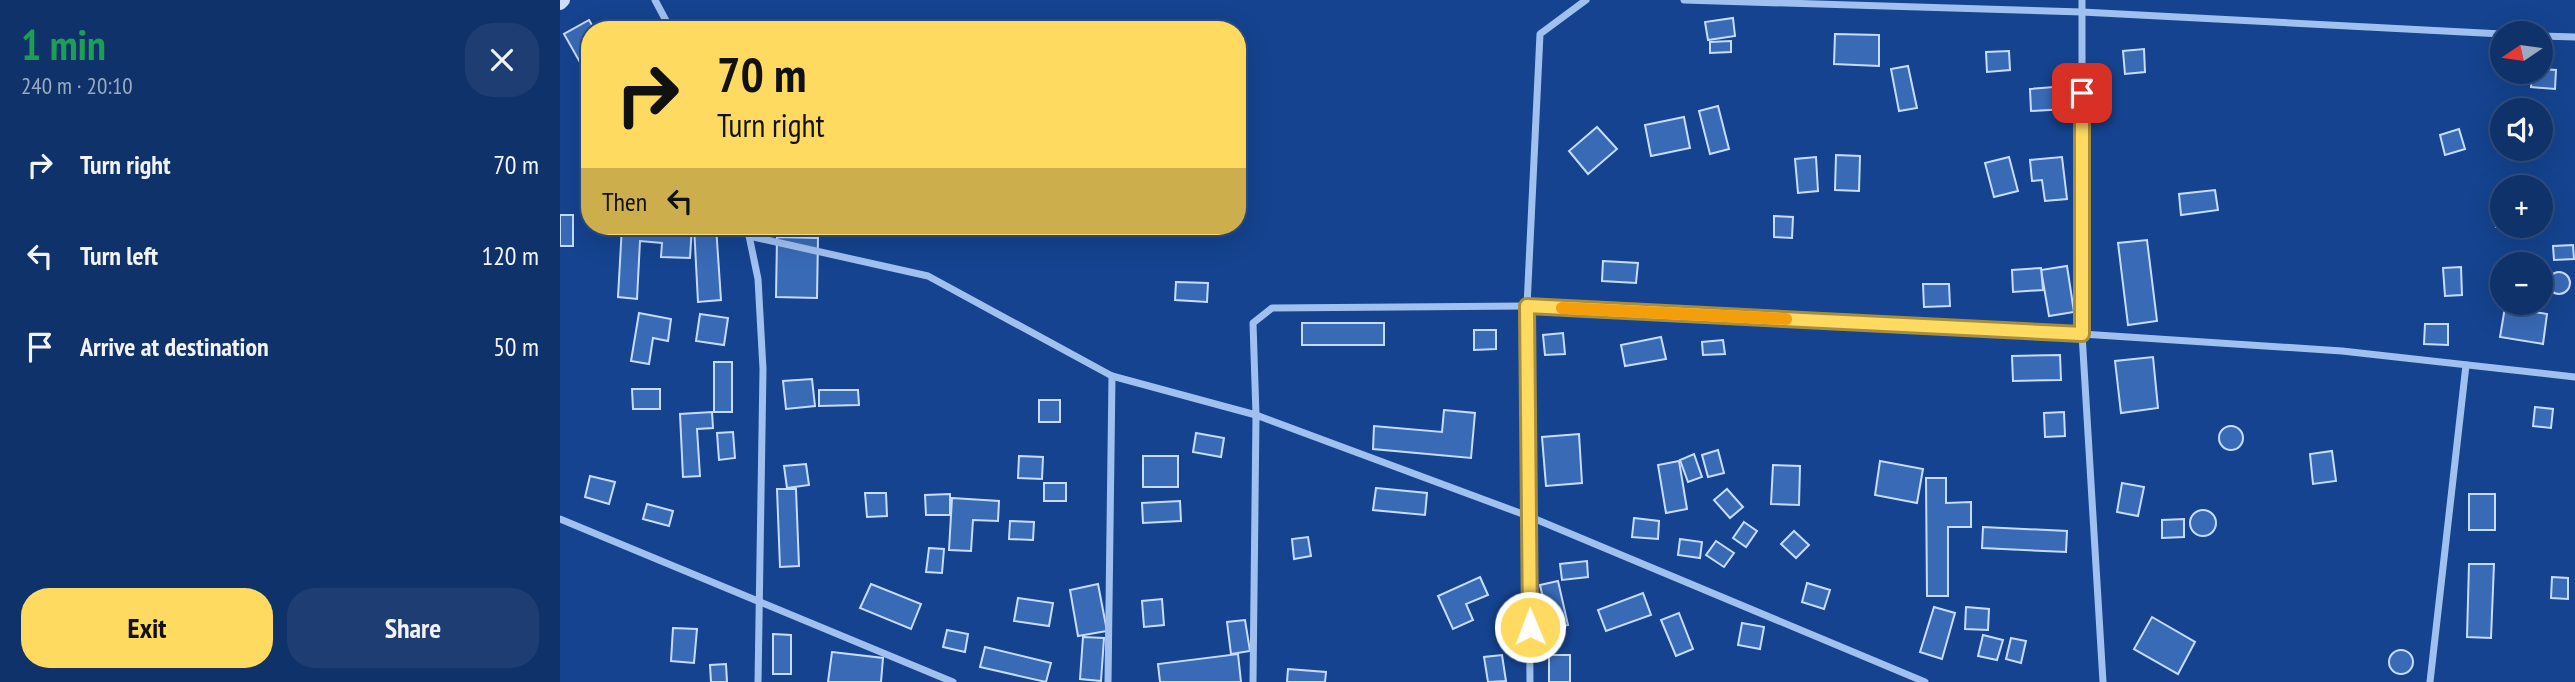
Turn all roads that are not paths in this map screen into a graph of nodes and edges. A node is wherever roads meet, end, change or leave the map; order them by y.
1 (655, 0) edge
2 (1586, 0) edge
3 (1684, 0) edge
4 (2082, 0) edge
5 (2082, 12) junction
6 (666, 21) edge
7 (2490, 33) edge
8 (2553, 36) edge
9 (2575, 37) edge
10 (749, 236) joint
11 (1527, 306) junction
12 (2082, 334) junction
13 (2466, 365) junction
14 (1112, 376) junction
15 (2575, 377) edge
16 (1256, 415) junction
17 (1528, 516) junction
18 (560, 519) edge
19 (760, 601) junction
20 (758, 682) edge
21 (953, 682) edge
22 (1108, 682) edge
23 (1253, 682) edge
24 (1530, 682) edge
25 (1925, 682) edge
26 (2103, 682) edge
27 (2430, 682) edge

1 - 6 street
2 - 11 street
3 - 5 street
4 - 5 street
5 - 7 street
5 - 12 street
8 - 9 street
10 - 14 street
10 - 19 street
11 - 12 street
11 - 16 street
11 - 17 street
12 - 13 street
12 - 26 street
13 - 15 street
13 - 27 street
14 - 16 street
14 - 22 street
16 - 17 street
16 - 23 street
17 - 24 street
17 - 25 street
18 - 19 street
19 - 20 street
19 - 21 street

